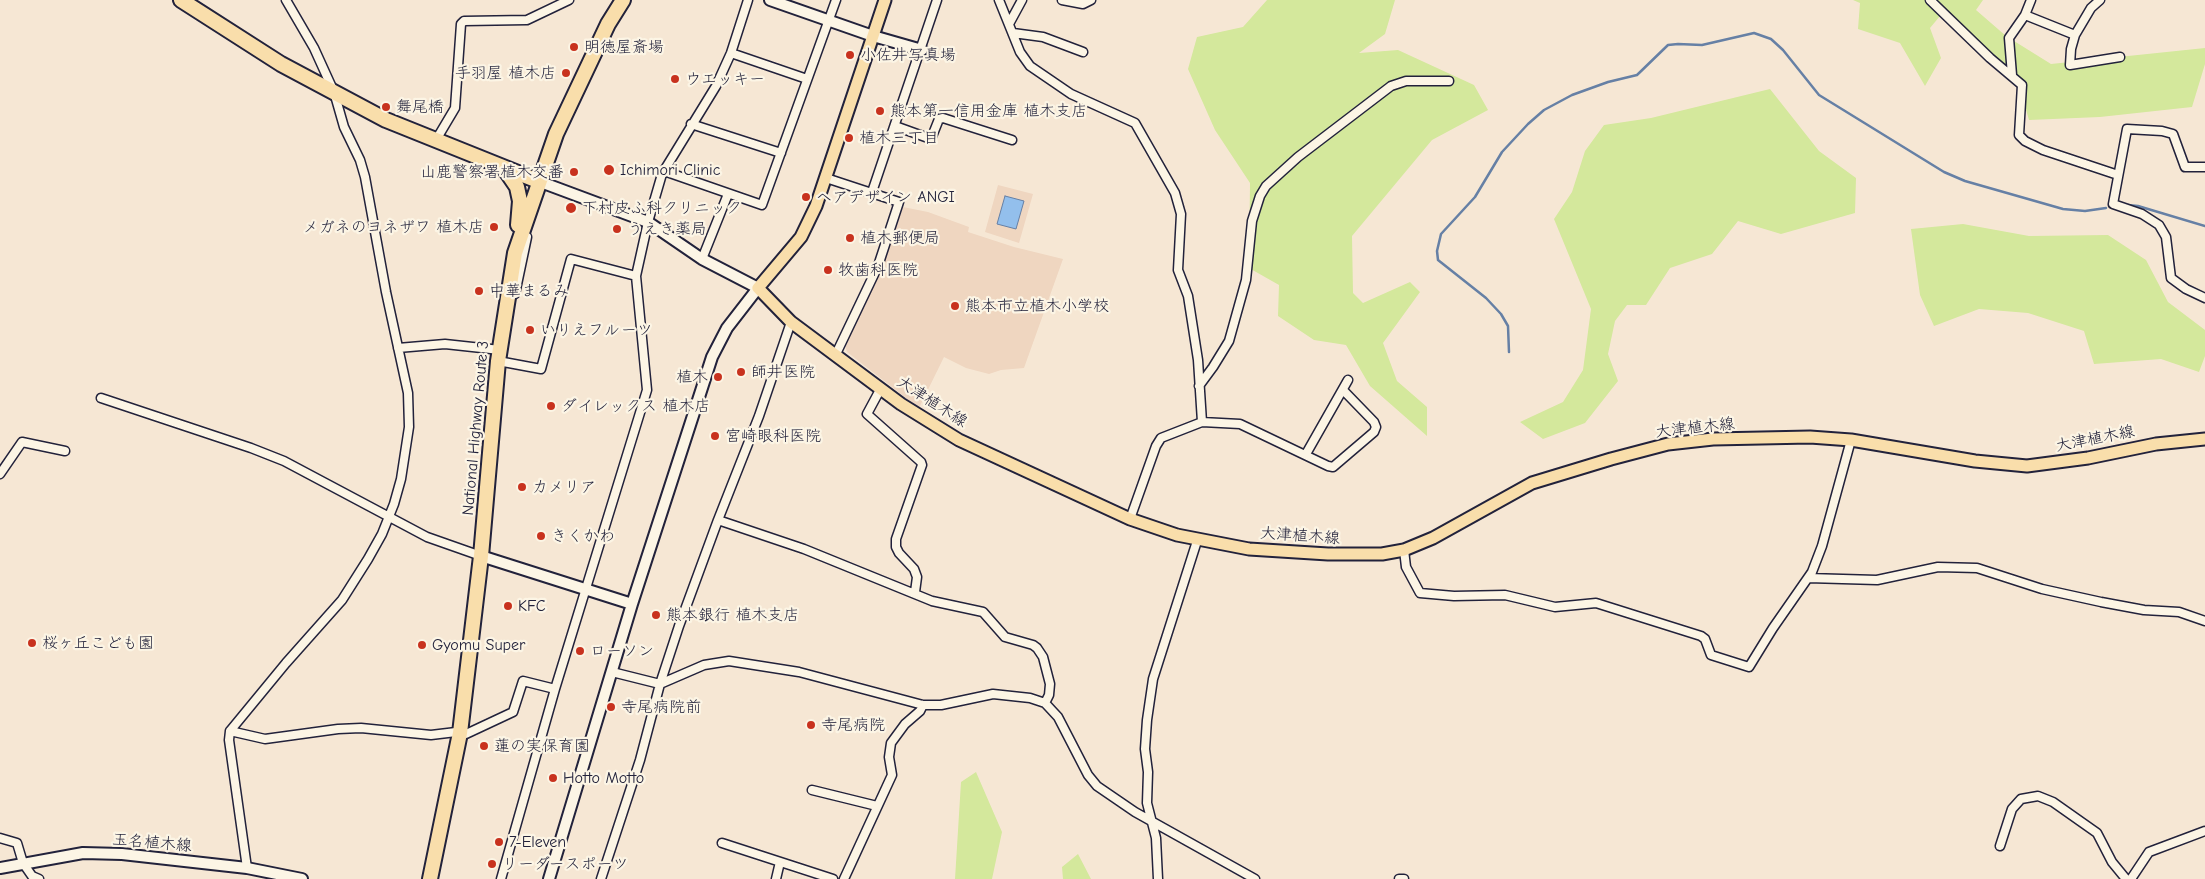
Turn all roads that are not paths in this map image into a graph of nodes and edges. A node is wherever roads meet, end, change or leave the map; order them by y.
1 (181, 0) edge
2 (286, 0) edge
3 (570, 0) edge
4 (622, 0) edge
5 (748, 0) edge
6 (770, 0) edge
7 (836, 0) edge
8 (885, 0) edge
9 (937, 0) edge
10 (999, 0) edge
11 (1022, 0) edge
12 (1064, 0) edge
13 (1091, 0) edge
14 (1930, 0) edge
15 (2031, 0) edge
16 (2100, 0) edge
17 (550, 4) edge
18 (2025, 15) junction
19 (830, 20) junction
20 (1009, 24) junction
21 (1012, 33) junction
22 (2075, 35) junction
23 (873, 36) junction
24 (922, 50) junction
25 (1083, 52) dead end
26 (731, 53) junction
27 (2120, 57) dead end
28 (2012, 75) junction
29 (806, 78) junction
30 (1449, 81) dead end
31 (334, 92) junction
32 (691, 124) junction
33 (895, 126) junction
34 (436, 140) junction
35 (1012, 140) dead end
36 (781, 153) junction
37 (2205, 167) edge
38 (504, 168) junction
39 (664, 171) junction
40 (2118, 175) junction
41 (826, 178) junction
42 (538, 181) junction
43 (872, 192) junction
44 (728, 194) junction
45 (648, 222) junction
46 (515, 253) junction
47 (702, 259) junction
48 (636, 276) junction
49 (758, 288) junction
50 (2205, 298) edge
51 (791, 322) junction
52 (398, 348) junction
53 (836, 354) junction
54 (502, 358) junction
55 (1348, 380) dead end
56 (1199, 386) junction
57 (881, 388) junction
58 (1343, 390) junction
59 (101, 398) dead end
60 (1202, 422) junction
61 (2205, 439) edge
62 (1851, 440) junction
63 (65, 451) dead end
64 (1306, 454) junction
65 (0, 474) edge
66 (388, 518) junction
67 (1130, 519) junction
68 (718, 520) junction
69 (1195, 539) junction
70 (1404, 550) junction
71 (481, 556) junction
72 (1808, 578) junction
73 (586, 590) junction
74 (915, 592) junction
75 (632, 604) junction
76 (2205, 621) edge
77 (612, 672) junction
78 (660, 684) junction
79 (555, 689) junction
80 (1045, 703) junction
81 (923, 705) junction
82 (230, 731) junction
83 (460, 733) junction
84 (812, 790) dead end
85 (877, 806) junction
86 (1152, 820) junction
87 (2205, 831) edge
88 (0, 838) edge
89 (722, 843) dead end
90 (2000, 846) dead end
91 (780, 862) junction
92 (22, 863) junction
93 (0, 868) edge
94 (247, 868) junction
95 (39, 879) edge
96 (302, 879) edge
97 (430, 879) edge
98 (501, 879) edge
99 (549, 879) edge
100 (600, 879) edge
101 (776, 879) edge
102 (833, 879) edge
103 (844, 879) edge
104 (1158, 879) edge
105 (1255, 879) edge
106 (1399, 879) edge
107 (1404, 879) edge
108 (2126, 879) edge
109 (2131, 879) edge

1 - 31 highway
2 - 31 street
3 - 17 street
4 - 42 highway, National Highway Route 3
5 - 26 street
6 - 19 street
7 - 19 street
8 - 23 main road
9 - 24 street
10 - 20 street
11 - 20 street
12 - 13 street
14 - 28 street
15 - 18 street
16 - 22 street
17 - 34 street
18 - 22 street
18 - 28 street
19 - 23 street
19 - 29 street
20 - 21 street
21 - 25 street
21 - 56 street
22 - 27 street
23 - 24 street
23 - 41 main road
24 - 33 street
26 - 29 street
26 - 32 street
28 - 40 street
29 - 36 street
30 - 56 street
31 - 34 highway
31 - 52 street
32 - 36 street
32 - 39 street
33 - 35 street
33 - 43 street
34 - 38 highway
36 - 44 street
37 - 40 street
38 - 42 highway
38 - 46 highway
39 - 44 street
39 - 45 street
40 - 50 street
41 - 43 street
41 - 49 main road
42 - 45 street
42 - 46 highway, National Highway Route 3
42 - 54 street
43 - 53 street
44 - 47 street
45 - 47 street
45 - 48 street
46 - 54 highway, National Highway Route 3
47 - 49 street
48 - 54 street
48 - 73 street
49 - 51 main road, 大津植木線
49 - 75 street
51 - 53 main road, 大津植木線
51 - 68 street
52 - 54 street
52 - 66 street
53 - 57 main road, 大津植木線
54 - 71 highway, National Highway Route 3
55 - 58 street
56 - 60 street
57 - 67 main road, 大津植木線
57 - 74 street
58 - 64 street
58 - 64 street
59 - 66 street
60 - 64 street
60 - 67 street
61 - 62 main road, 大津植木線
62 - 70 main road, 大津植木線
62 - 72 street
63 - 65 street
66 - 71 street
66 - 82 street
67 - 69 main road, 大津植木線
68 - 74 street
68 - 78 street
69 - 70 main road, 大津植木線
69 - 86 street
70 - 72 street
71 - 73 street
71 - 83 highway, National Highway Route 3
72 - 76 street
73 - 75 street
73 - 79 street
74 - 80 street
75 - 77 street
77 - 78 street
77 - 99 street
78 - 81 street
78 - 100 street
79 - 83 street
79 - 98 street
80 - 81 street
80 - 86 street
81 - 85 street
82 - 83 street
82 - 94 street
83 - 97 highway, National Highway Route 3
84 - 85 street
85 - 103 street
86 - 104 street
86 - 105 street
87 - 109 street
88 - 92 street
89 - 91 street
90 - 108 street
91 - 101 street
91 - 102 street
92 - 93 street, 玉名植木線
92 - 94 street, 玉名植木線
92 - 95 street
94 - 96 street, 玉名植木線
106 - 107 street

